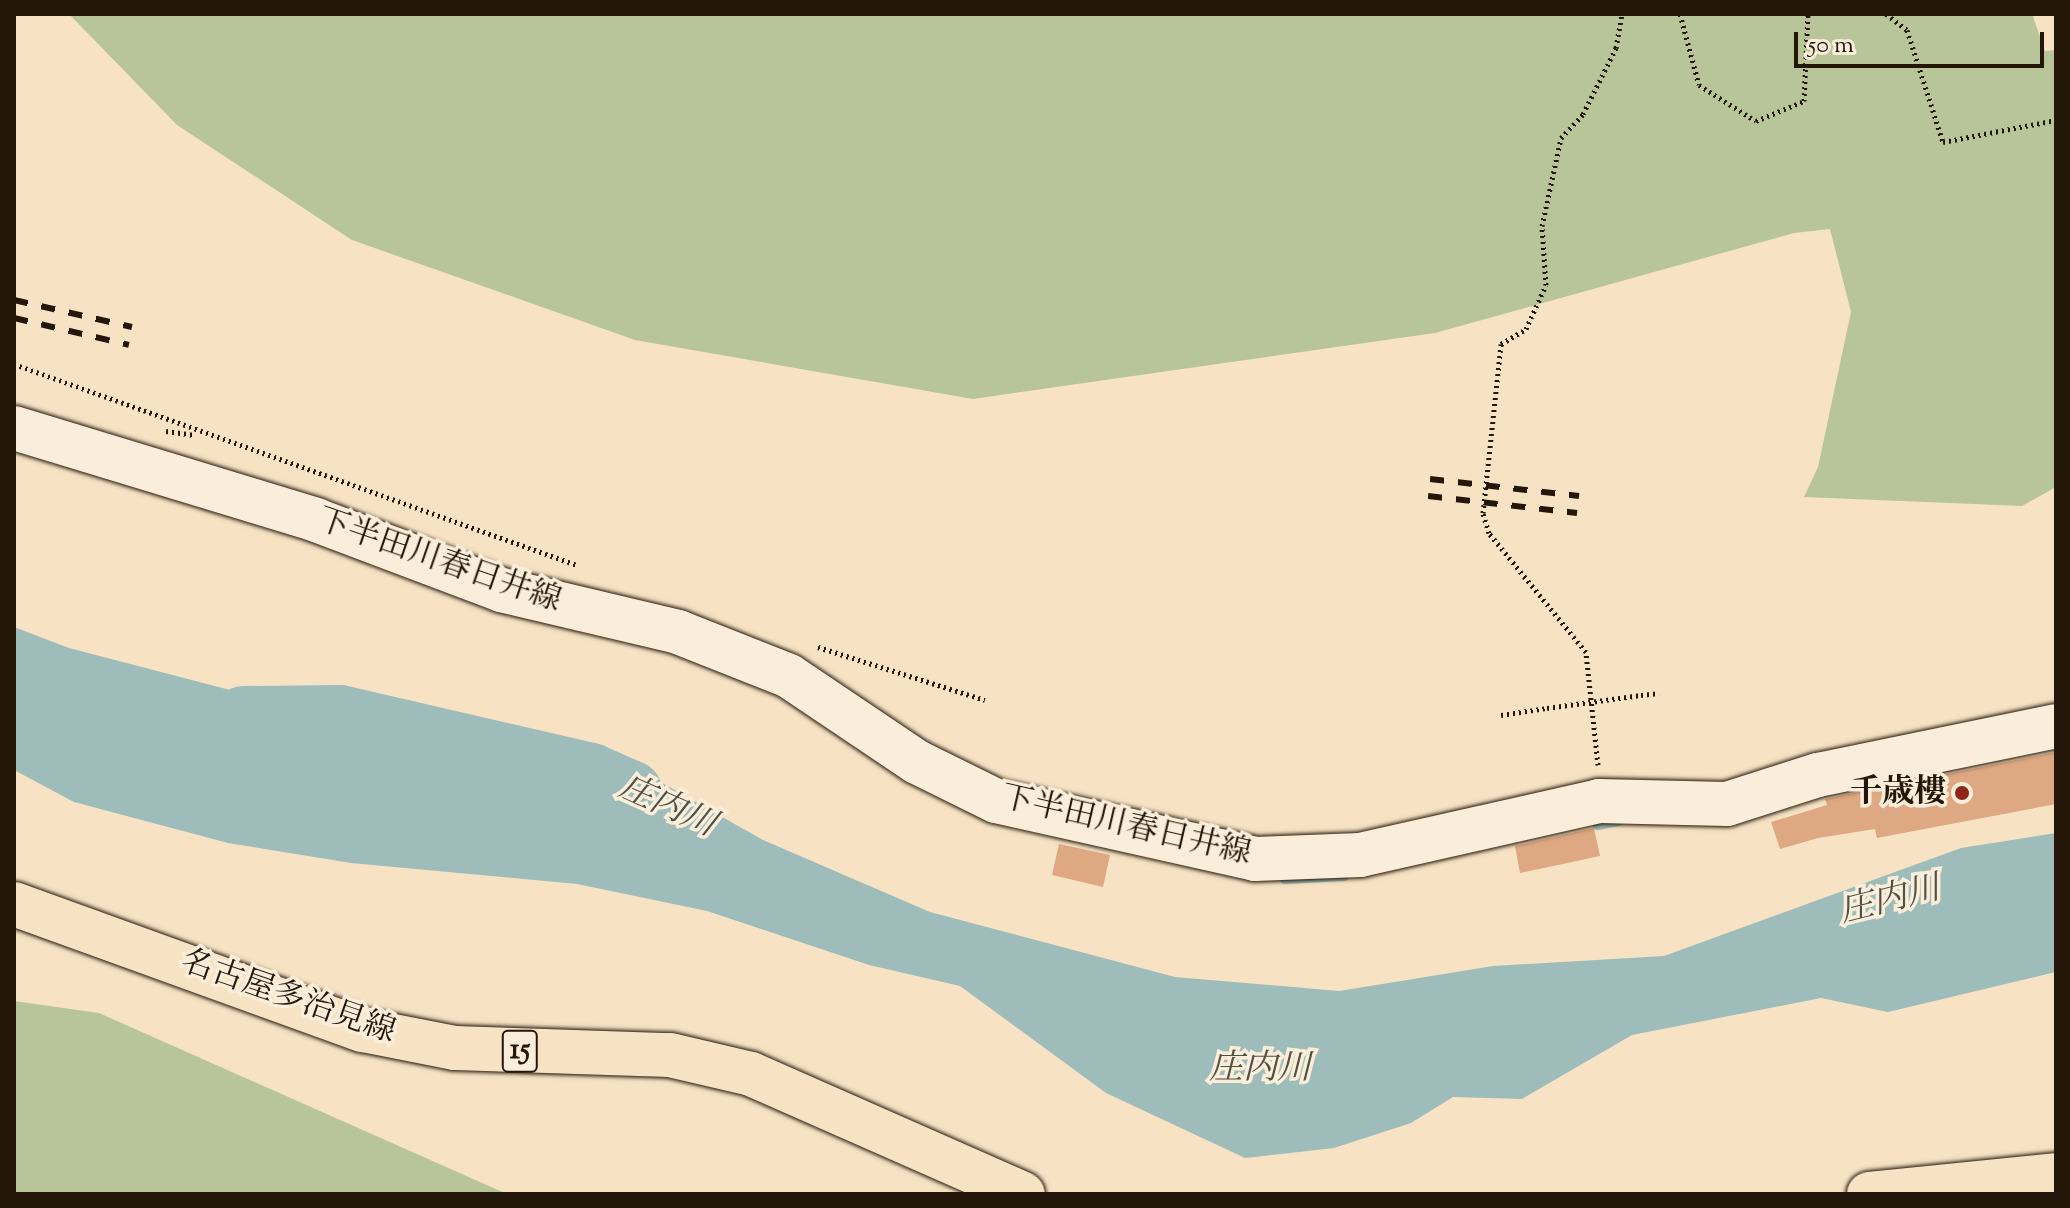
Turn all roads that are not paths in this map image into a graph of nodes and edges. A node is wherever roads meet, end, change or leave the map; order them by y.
1 (14, 428) edge
2 (2056, 726) edge
3 (14, 904) edge
4 (2056, 1175) edge
5 (1023, 1194) edge
6 (1869, 1194) edge

1 - 2 main road, 下半田川春日井線
3 - 5 main road, 名古屋多治見線 / 15
4 - 6 main road

